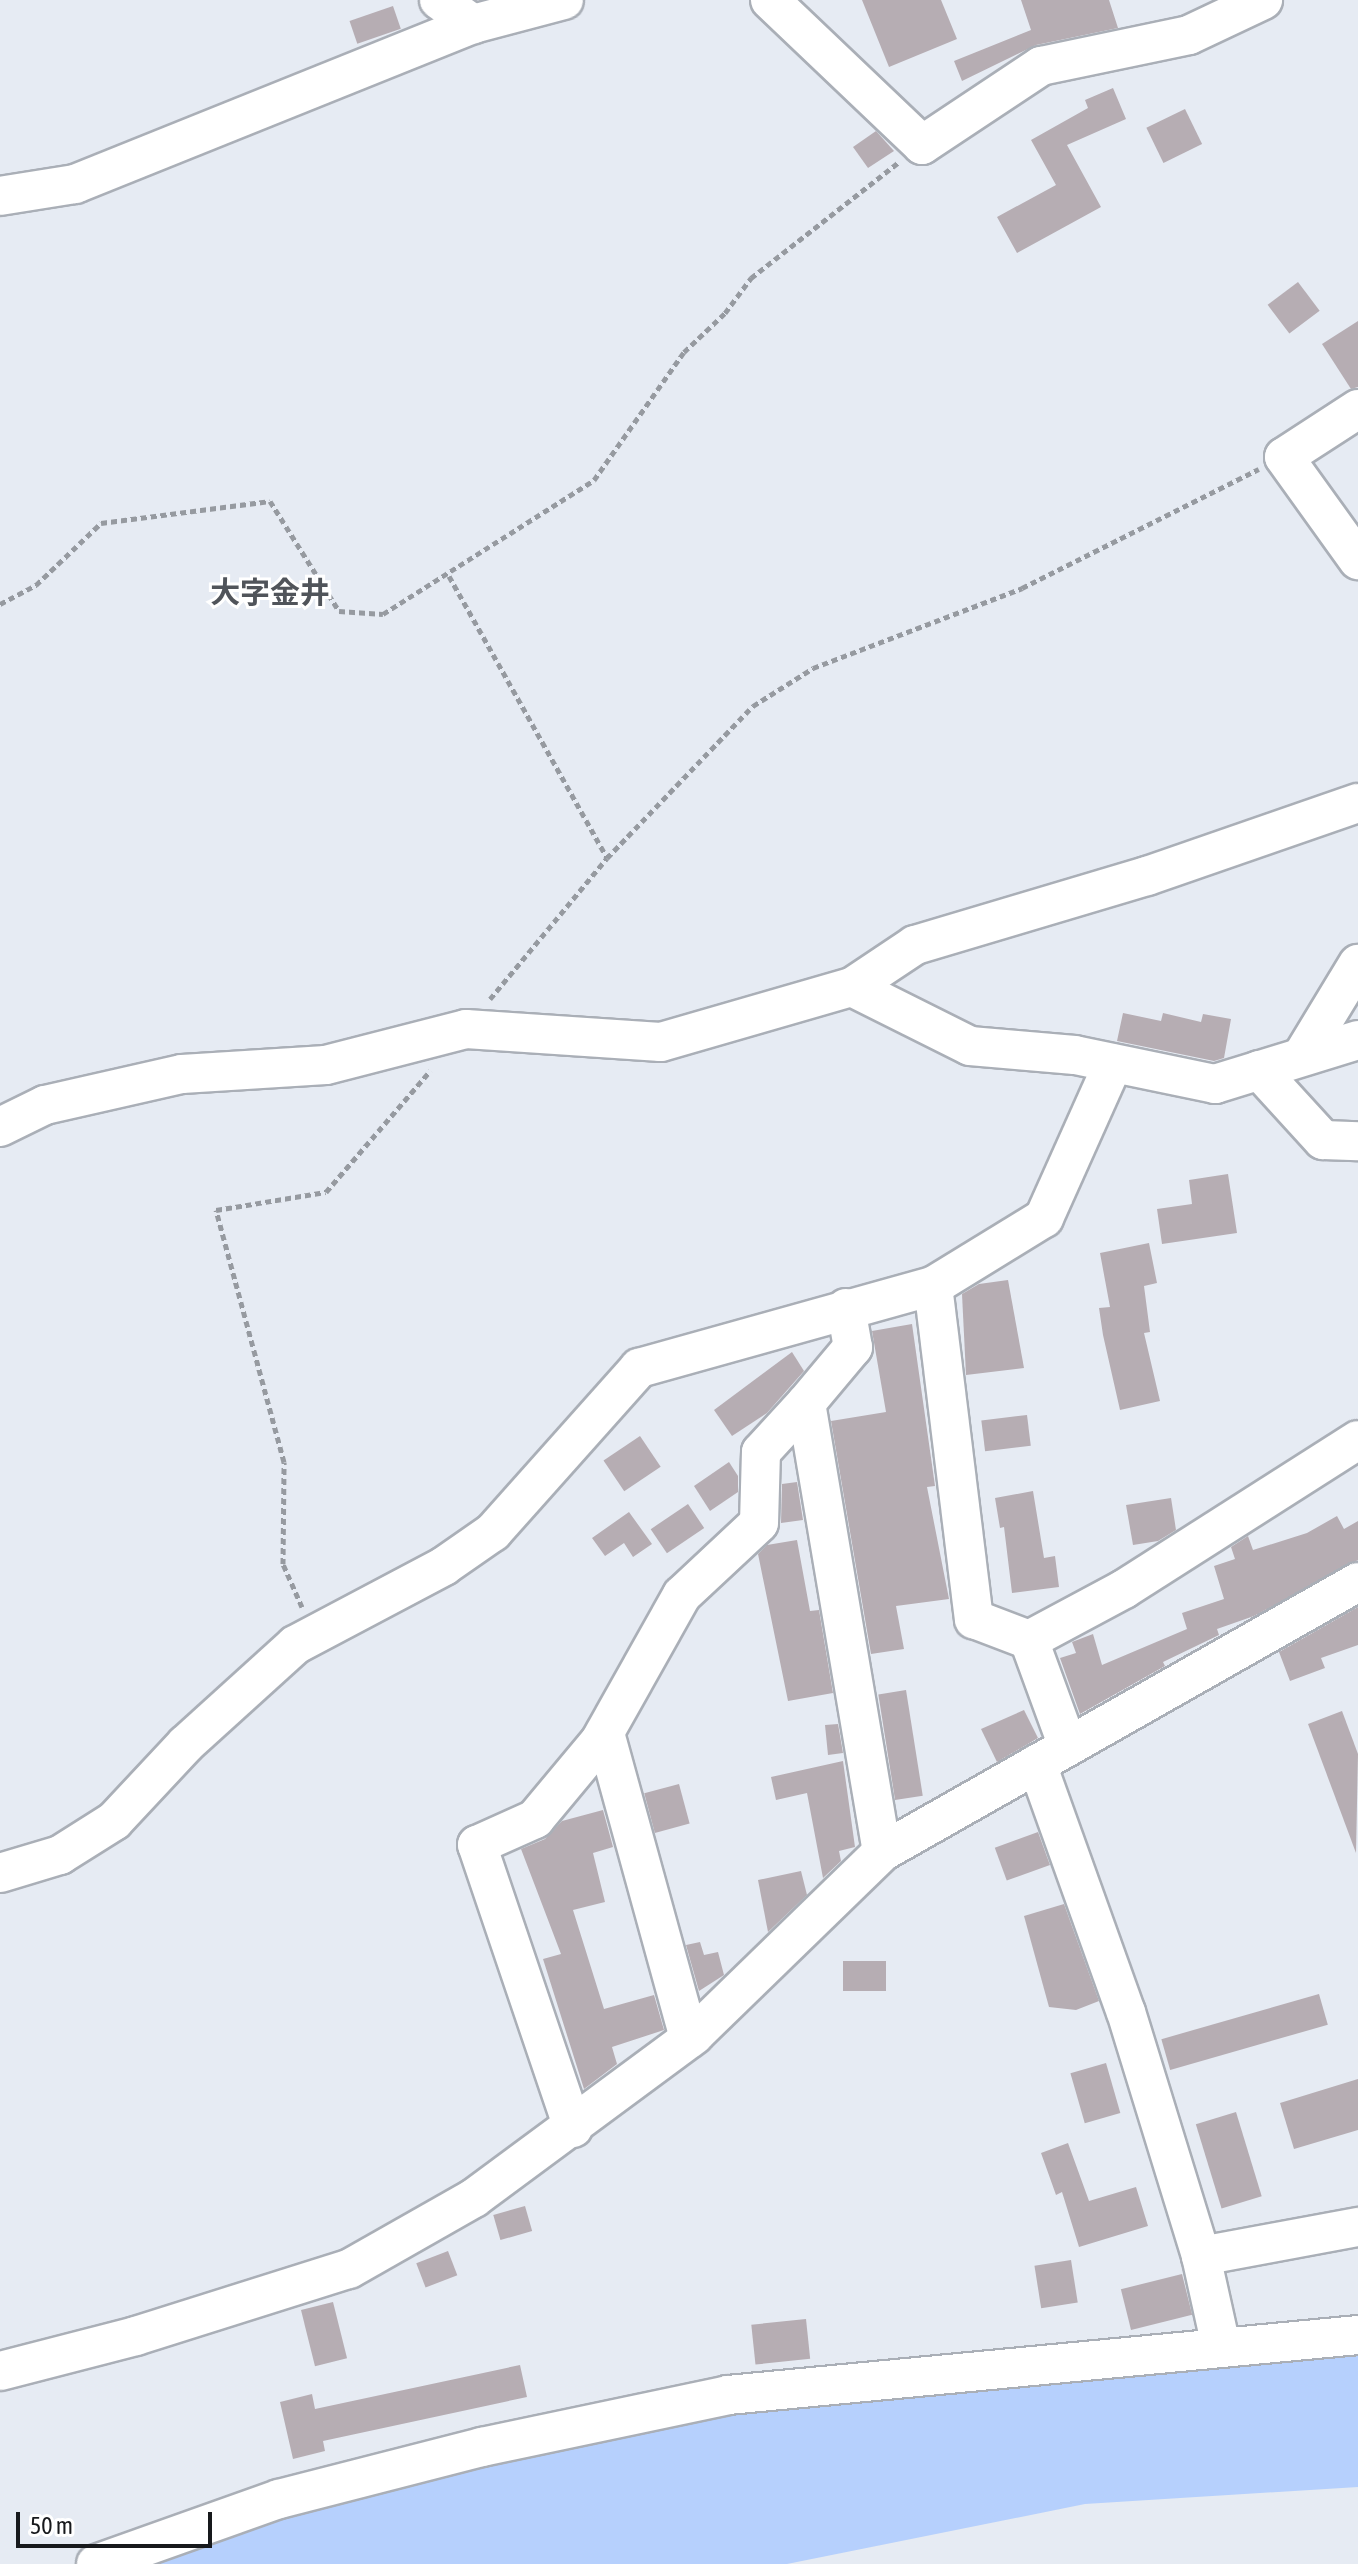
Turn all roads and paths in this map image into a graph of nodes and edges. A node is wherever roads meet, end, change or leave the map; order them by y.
1 (439, 0) edge
2 (564, 0) edge
3 (770, 0) edge
4 (1263, 0) edge
5 (473, 24) junction
6 (922, 145) junction
7 (0, 196) edge
8 (1358, 409) edge
9 (1284, 457) junction
10 (1358, 560) edge
11 (449, 576) junction
12 (0, 604) edge
13 (1358, 803) edge
14 (607, 858) junction
15 (1358, 964) edge
16 (852, 987) junction
17 (466, 1029) junction
18 (1358, 1040) edge
19 (1302, 1056) junction
20 (1113, 1064) junction
21 (1259, 1070) junction
22 (0, 1127) edge
23 (1358, 1141) edge
24 (933, 1286) junction
25 (846, 1308) junction
26 (806, 1403) junction
27 (1358, 1440) edge
28 (1358, 1582) edge
29 (314, 1634) junction
30 (1029, 1640) junction
31 (605, 1733) junction
32 (1052, 1754) junction
33 (882, 1852) junction
34 (0, 1873) edge
35 (689, 2039) junction
36 (573, 2128) junction
37 (1358, 2227) edge
38 (1201, 2256) junction
39 (1358, 2335) edge
40 (1221, 2346) junction
41 (0, 2371) edge
42 (96, 2564) edge

1 - 5 street
2 - 5 street
3 - 6 street
4 - 6 street
5 - 7 street
6 - 11 path
8 - 9 street
9 - 10 street
9 - 14 path
11 - 12 path
11 - 14 path
13 - 16 street
14 - 17 path
15 - 19 street
16 - 17 street
16 - 20 street
17 - 22 street
17 - 29 path
18 - 19 street
19 - 21 street
20 - 21 street
20 - 24 street
21 - 23 street
24 - 25 street
24 - 30 street
25 - 26 street
25 - 29 street
26 - 31 street
26 - 33 street
27 - 30 street
28 - 32 street
29 - 34 street
30 - 32 street
31 - 35 street
31 - 36 street
32 - 33 street
32 - 38 street
33 - 35 street
35 - 36 street
36 - 41 street
37 - 38 street
38 - 40 street
39 - 40 street
40 - 42 street

